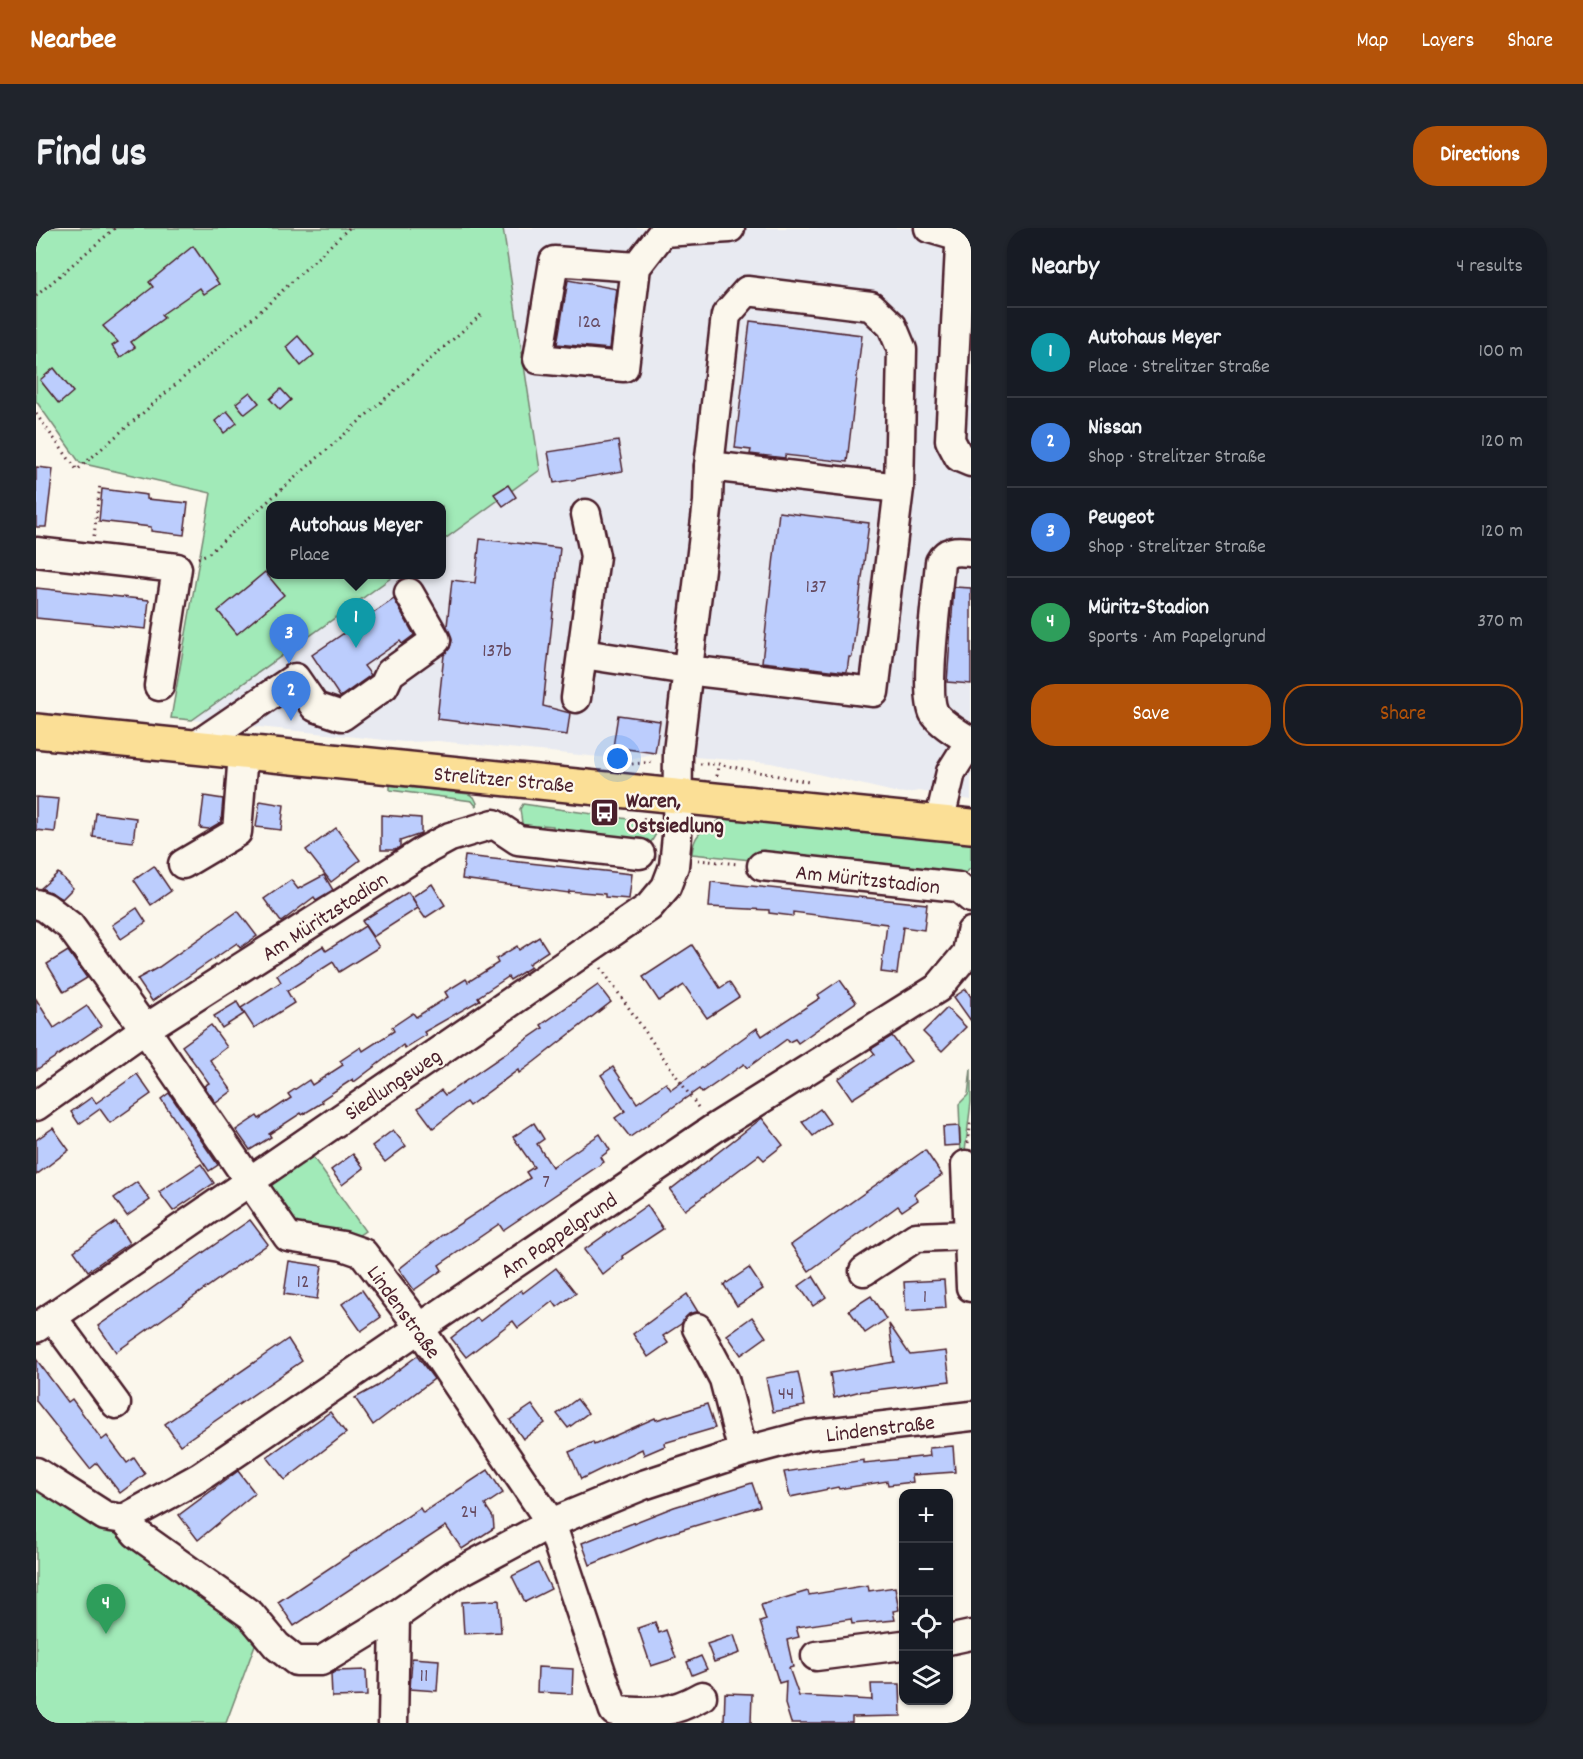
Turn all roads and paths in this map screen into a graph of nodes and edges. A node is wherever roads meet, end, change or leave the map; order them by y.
1 (115, 228) edge
2 (349, 228) edge
3 (730, 228) edge
4 (929, 228) edge
5 (964, 234) edge
6 (636, 267) junction
7 (36, 296) edge
8 (483, 313) dead end
9 (36, 414) edge
10 (971, 462) edge
11 (709, 466) junction
12 (100, 484) dead end
13 (899, 488) junction
14 (268, 501) edge
15 (266, 503) edge
16 (586, 514) dead end
17 (36, 552) edge
18 (971, 552) edge
19 (91, 559) junction
20 (177, 568) junction
21 (409, 593) dead end
22 (583, 654) junction
23 (687, 670) junction
24 (159, 686) dead end
25 (576, 698) dead end
26 (36, 731) edge
27 (970, 741) edge
28 (194, 747) junction
29 (243, 753) junction
30 (678, 795) junction
31 (955, 824) edge
32 (640, 854) dead end
33 (675, 857) junction
34 (183, 864) dead end
35 (762, 866) joint
36 (971, 898) edge
37 (36, 904) edge
38 (971, 932) edge
39 (588, 950) junction
40 (145, 1029) junction
41 (36, 1106) edge
42 (713, 1129) junction
43 (966, 1166) dead end
44 (251, 1185) junction
45 (968, 1235) junction
46 (864, 1271) dead end
47 (971, 1287) edge
48 (419, 1328) junction
49 (697, 1328) dead end
50 (46, 1329) edge
51 (116, 1404) dead end
52 (971, 1416) edge
53 (743, 1452) junction
54 (36, 1473) edge
55 (124, 1519) junction
56 (551, 1523) junction
57 (395, 1616) junction
58 (971, 1635) edge
59 (953, 1639) edge
60 (899, 1646) edge
61 (816, 1656) dead end
62 (702, 1696) dead end
63 (971, 1705) edge
64 (393, 1723) edge
65 (967, 1723) edge

1 - 7 path
2 - 9 path
3 - 6 street
4 - 5 street
5 - 10 street
6 - 6 street
8 - 14 path
11 - 13 street
11 - 13 street, Siedlungsweg
11 - 23 street, Siedlungsweg
12 - 19 path
13 - 23 street
15 - 20 path
16 - 22 street
17 - 19 street
18 - 27 street
19 - 20 street
20 - 24 street
21 - 28 street
22 - 23 street
22 - 25 street
23 - 30 street, Siedlungsweg
26 - 28 main road, Strelitzer Straße
27 - 31 street
28 - 29 main road, Strelitzer Straße
29 - 30 main road, Strelitzer Straße
29 - 34 street
30 - 31 main road, Strelitzer Straße
30 - 33 street, Siedlungsweg
32 - 40 street, Am Müritzstadion
33 - 35 path
33 - 39 street, Siedlungsweg
35 - 36 street, Am Müritzstadion
37 - 40 street, Lindenstraße
38 - 42 street, Am Pappelgrund
39 - 42 path
39 - 44 street, Siedlungsweg
40 - 41 street, Am Müritzstadion
40 - 44 street, Lindenstraße
42 - 48 street, Am Pappelgrund
43 - 45 street
44 - 48 street, Lindenstraße
44 - 50 street, Siedlungsweg
45 - 46 street
45 - 47 street
48 - 55 street, Am Pappelgrund
48 - 56 street, Lindenstraße
49 - 53 street
50 - 51 street
52 - 53 street, Lindenstraße
53 - 56 street, Lindenstraße
54 - 55 street
55 - 57 street, Lindenstraße
56 - 57 street, Lindenstraße
56 - 62 street, Lindenstraße
57 - 64 street
58 - 59 street
60 - 61 street
63 - 65 path

